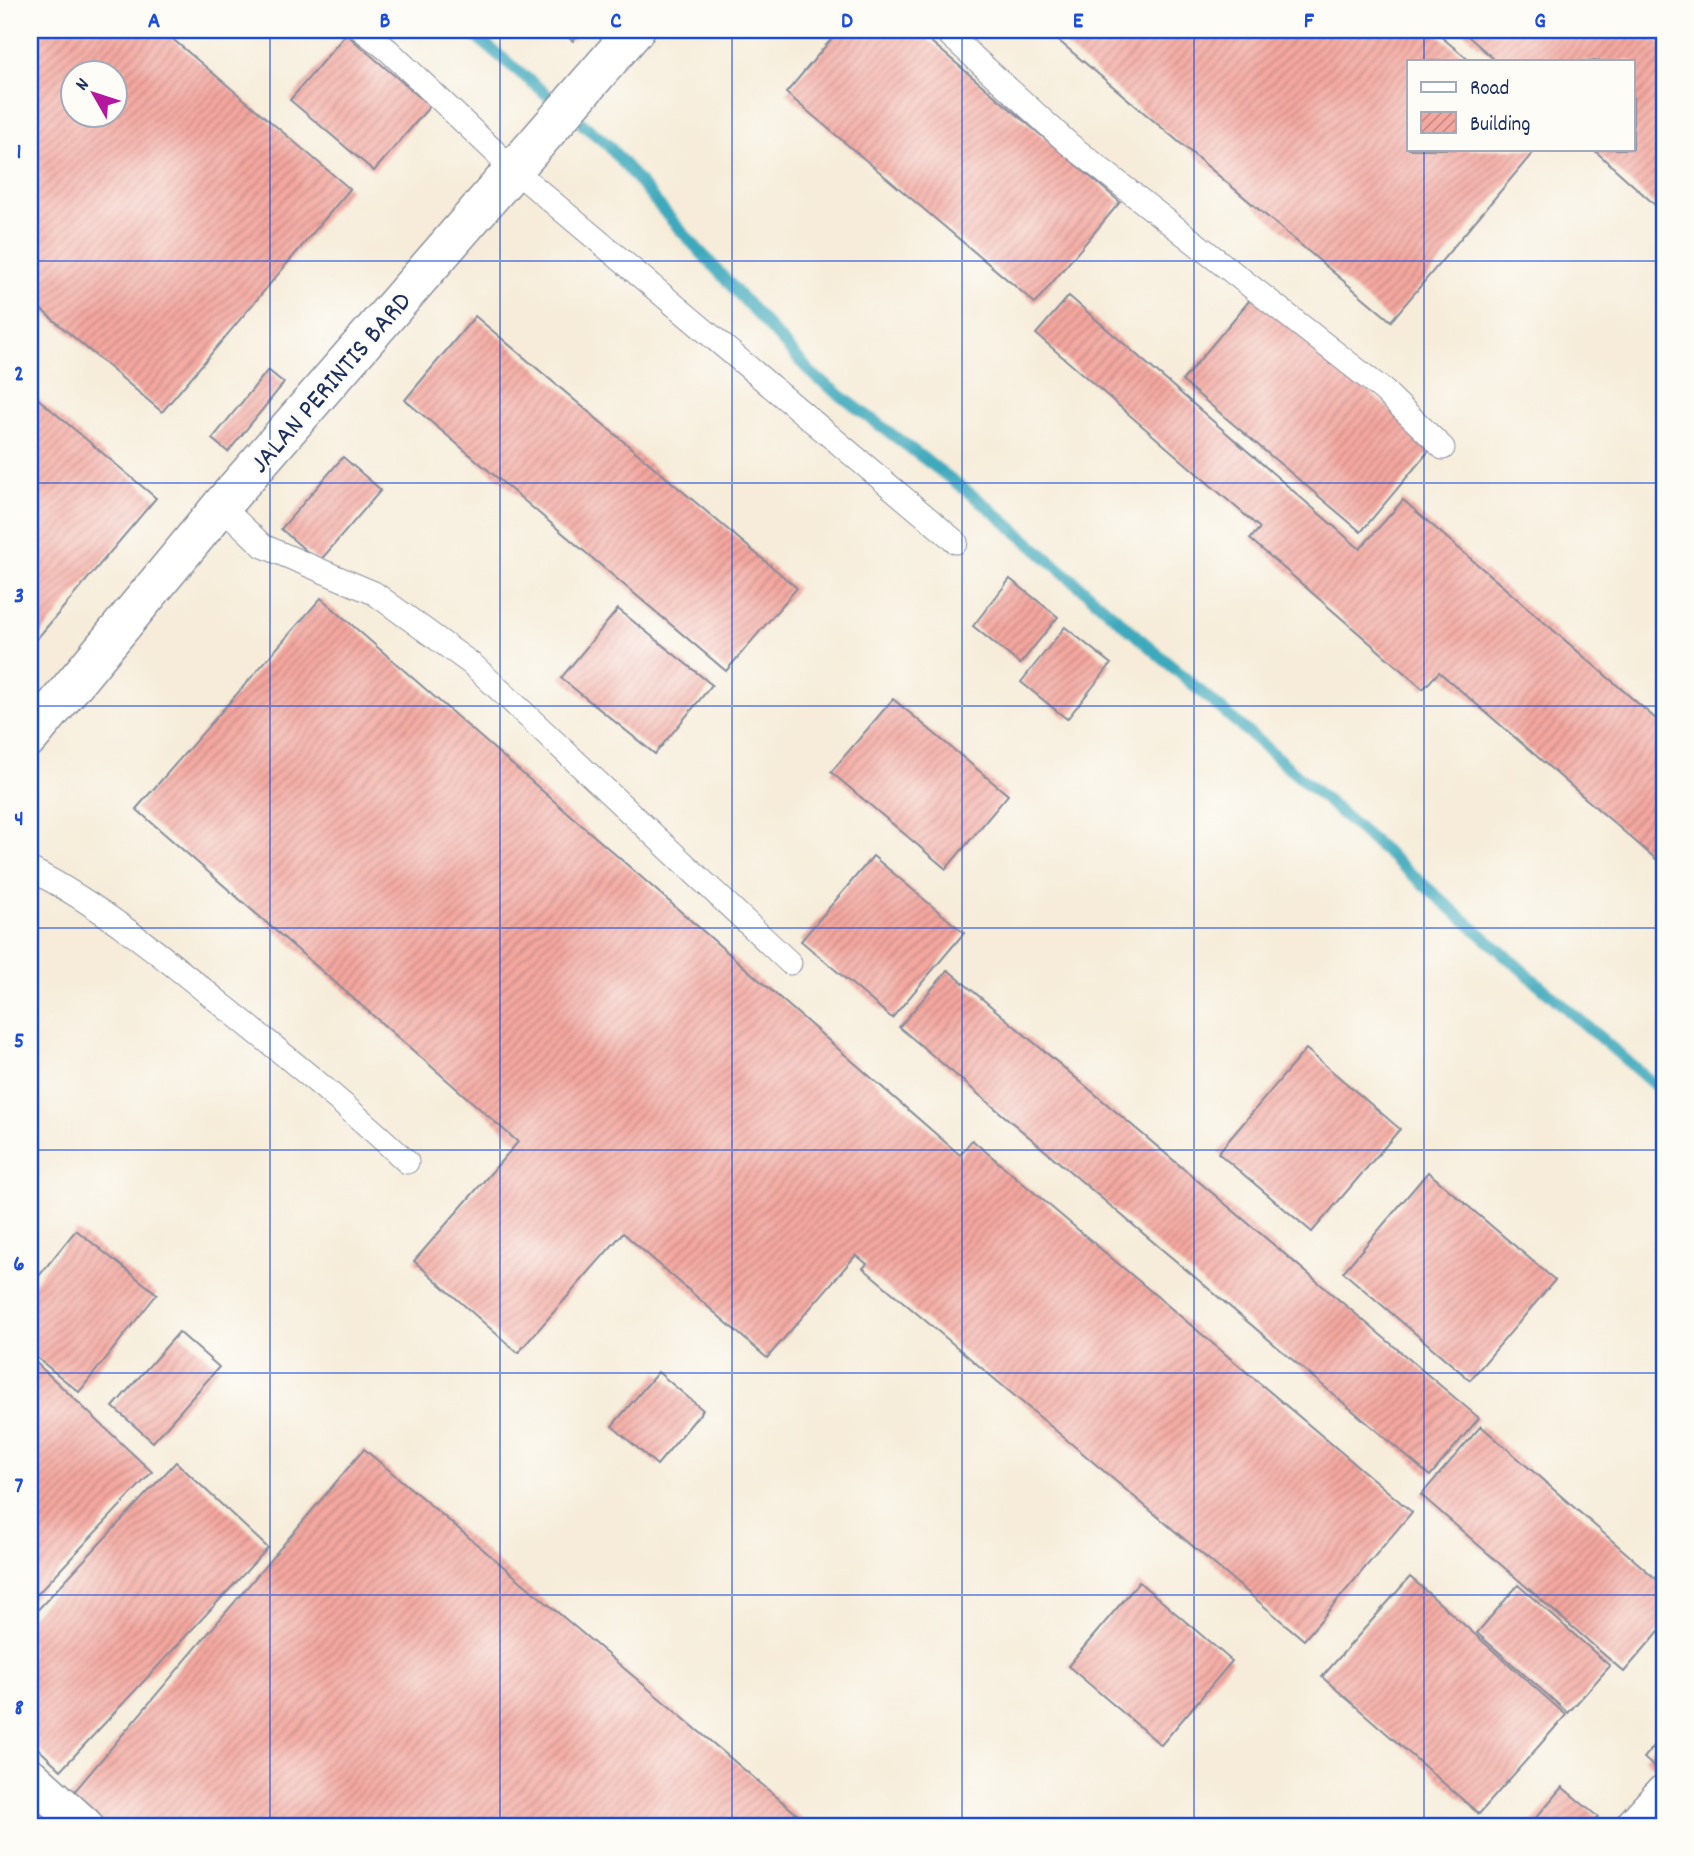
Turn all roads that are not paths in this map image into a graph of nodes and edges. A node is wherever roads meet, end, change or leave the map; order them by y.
1 (362, 30) edge
2 (635, 30) edge
3 (944, 30) edge
4 (513, 169) junction
5 (1443, 448) dead end
6 (221, 506) junction
7 (956, 542) dead end
8 (30, 737) edge
9 (30, 869) edge
10 (790, 963) dead end
11 (407, 1162) dead end
12 (30, 1777) edge
13 (1664, 1794) edge
14 (84, 1826) edge
15 (1635, 1826) edge

1 - 4 lane
2 - 4 street, JALAN PERINTIS BARD
3 - 5 lane
4 - 6 street, JALAN PERINTIS BARD
4 - 7 lane
6 - 8 street, JALAN PERINTIS BARD
6 - 10 lane
9 - 11 lane
12 - 14 street
13 - 15 street

